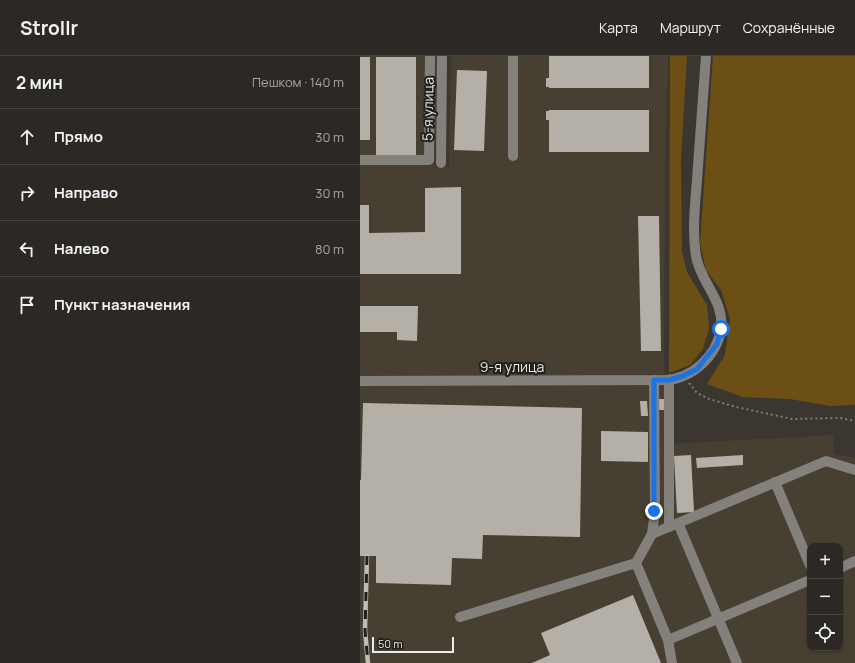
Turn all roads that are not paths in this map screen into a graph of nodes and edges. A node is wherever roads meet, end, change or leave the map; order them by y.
1 (430, 56) edge
2 (442, 56) edge
3 (513, 56) edge
4 (706, 56) edge
5 (513, 156) dead end
6 (360, 160) edge
7 (441, 163) dead end
8 (654, 380) junction
9 (667, 380) junction
10 (360, 381) edge
11 (855, 470) edge
12 (775, 482) junction
13 (674, 525) junction
14 (652, 534) junction
15 (807, 558) edge
16 (855, 561) edge
17 (636, 562) junction
18 (843, 567) edge
19 (807, 581) edge
20 (460, 617) dead end
21 (718, 619) junction
22 (668, 640) junction
23 (672, 663) edge
24 (737, 663) edge

1 - 6 street
2 - 7 street, 5-я улица
3 - 5 street
4 - 9 street, 9-я улица
8 - 9 street, 9-я улица
8 - 10 street, 9-я улица
8 - 14 street
9 - 13 street
11 - 12 street
12 - 13 street
12 - 15 street
13 - 14 street
13 - 21 street
14 - 17 street
16 - 18 street
17 - 20 street
17 - 22 street
19 - 21 street
21 - 22 street
21 - 24 street
22 - 23 street

